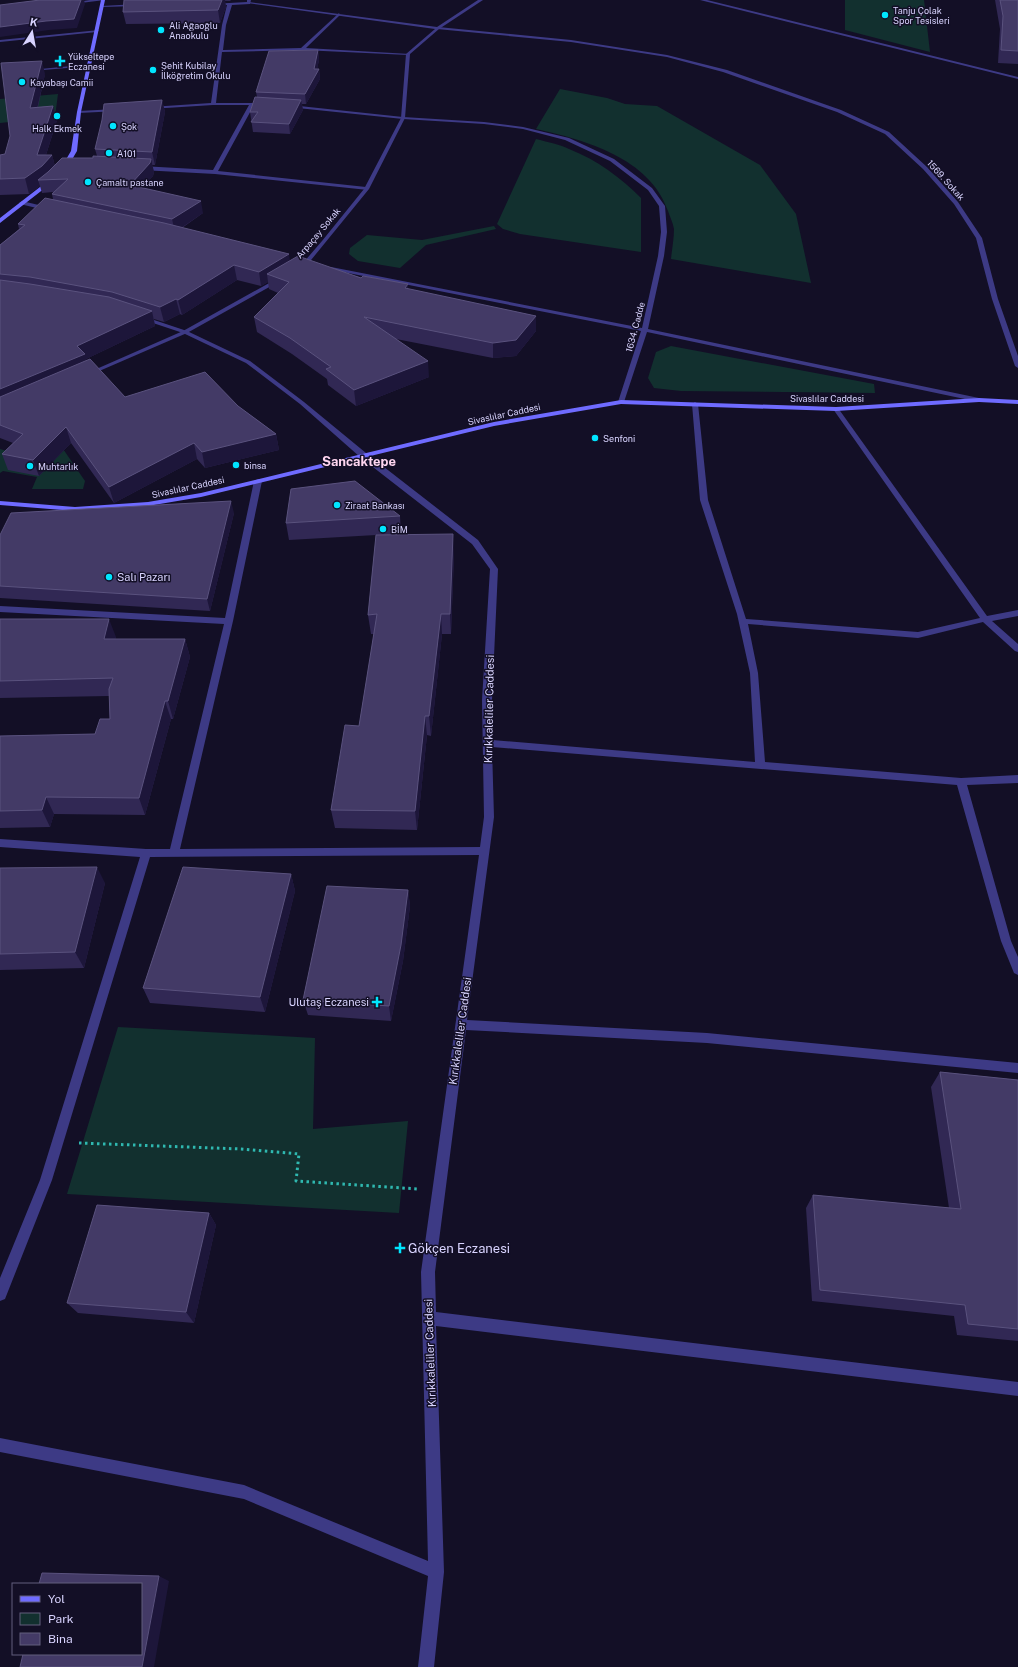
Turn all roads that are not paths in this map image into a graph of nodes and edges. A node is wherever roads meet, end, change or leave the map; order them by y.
1 (104, 0) edge
2 (481, 0) edge
3 (702, 0) edge
4 (249, 2) edge
5 (230, 3) junction
6 (66, 4) edge
7 (208, 4) edge
8 (141, 5) edge
9 (103, 6) junction
10 (339, 14) junction
11 (438, 28) junction
12 (97, 31) junction
13 (0, 41) edge
14 (302, 49) junction
15 (220, 51) junction
16 (408, 54) junction
17 (90, 65) junction
18 (22, 71) edge
19 (1018, 78) edge
20 (213, 104) junction
21 (252, 104) junction
22 (273, 105) edge
23 (287, 106) edge
24 (142, 108) edge
25 (118, 110) edge
26 (79, 112) junction
27 (403, 118) junction
28 (67, 164) junction
29 (75, 165) edge
30 (137, 168) edge
31 (215, 172) junction
32 (58, 174) edge
33 (54, 179) edge
34 (366, 189) junction
35 (22, 203) junction
36 (52, 210) edge
37 (0, 221) edge
38 (298, 262) edge
39 (305, 264) junction
40 (313, 266) edge
41 (328, 268) edge
42 (292, 272) edge
43 (286, 276) edge
44 (135, 316) edge
45 (645, 330) junction
46 (185, 332) junction
47 (1018, 366) edge
48 (84, 376) edge
49 (979, 400) junction
50 (621, 402) junction
51 (1018, 402) edge
52 (695, 404) junction
53 (836, 409) junction
54 (363, 455) junction
55 (258, 481) junction
56 (0, 503) edge
57 (0, 609) edge
58 (1018, 614) edge
59 (985, 619) junction
60 (229, 621) junction
61 (742, 621) junction
62 (1018, 649) edge
63 (488, 743) junction
64 (760, 764) junction
65 (1018, 779) edge
66 (961, 782) junction
67 (0, 843) edge
68 (485, 851) junction
69 (146, 853) junction
70 (174, 853) junction
71 (1018, 970) edge
72 (461, 1026) junction
73 (1018, 1068) edge
74 (0, 1294) edge
75 (429, 1318) junction
76 (1018, 1389) edge
77 (0, 1445) edge
78 (436, 1572) junction
79 (426, 1667) edge

1 - 6 street
1 - 9 main road
2 - 11 street
3 - 19 street
4 - 5 street, 1569. Sokak
4 - 10 street, 1569. Sokak
5 - 7 street, 1569. Sokak
5 - 15 street
8 - 9 street
9 - 12 main road
10 - 11 street, 1569. Sokak
10 - 14 street
11 - 16 street
11 - 47 street, 1569. Sokak
12 - 13 street
12 - 17 main road
14 - 15 street
14 - 16 street
15 - 20 street
16 - 27 street, Arpaçay Sokak
17 - 18 street
17 - 26 main road
20 - 21 street
20 - 24 street
21 - 22 street
21 - 31 street
23 - 27 street, 1634. Cadde
25 - 26 street
26 - 28 main road
27 - 34 street, Arpaçay Sokak
27 - 45 street, 1634. Cadde
28 - 29 street
28 - 32 main road
30 - 31 street
31 - 34 street
33 - 35 main road
34 - 39 street, Arpaçay Sokak
35 - 36 street
35 - 37 main road
38 - 39 street
39 - 40 street
39 - 42 street, Arpaçay Sokak
41 - 45 street
43 - 46 street
44 - 46 street, Kırıkkaleliler Caddesi
45 - 49 street
45 - 50 street, 1634. Cadde
46 - 48 street
46 - 54 street, Kırıkkaleliler Caddesi
49 - 51 main road, Sivaslılar Caddesi
49 - 53 main road, Sivaslılar Caddesi
50 - 52 main road, Sivaslılar Caddesi
50 - 54 main road, Sivaslılar Caddesi
52 - 53 main road, Sivaslılar Caddesi
52 - 61 street
53 - 59 street
54 - 55 main road, Sivaslılar Caddesi
54 - 63 street, Kırıkkaleliler Caddesi
55 - 56 main road, Sivaslılar Caddesi
55 - 60 street
57 - 60 street
58 - 59 street
59 - 61 street
59 - 62 street
60 - 70 street
61 - 64 street
63 - 64 street
63 - 68 street, Kırıkkaleliler Caddesi
64 - 66 street
65 - 66 street
66 - 71 street
67 - 69 street
68 - 70 street
68 - 72 street, Kırıkkaleliler Caddesi
69 - 70 street
69 - 74 street
72 - 73 street
72 - 75 street, Kırıkkaleliler Caddesi
75 - 76 street
75 - 78 street, Kırıkkaleliler Caddesi
77 - 78 street
78 - 79 street, Kırıkkaleliler Caddesi

